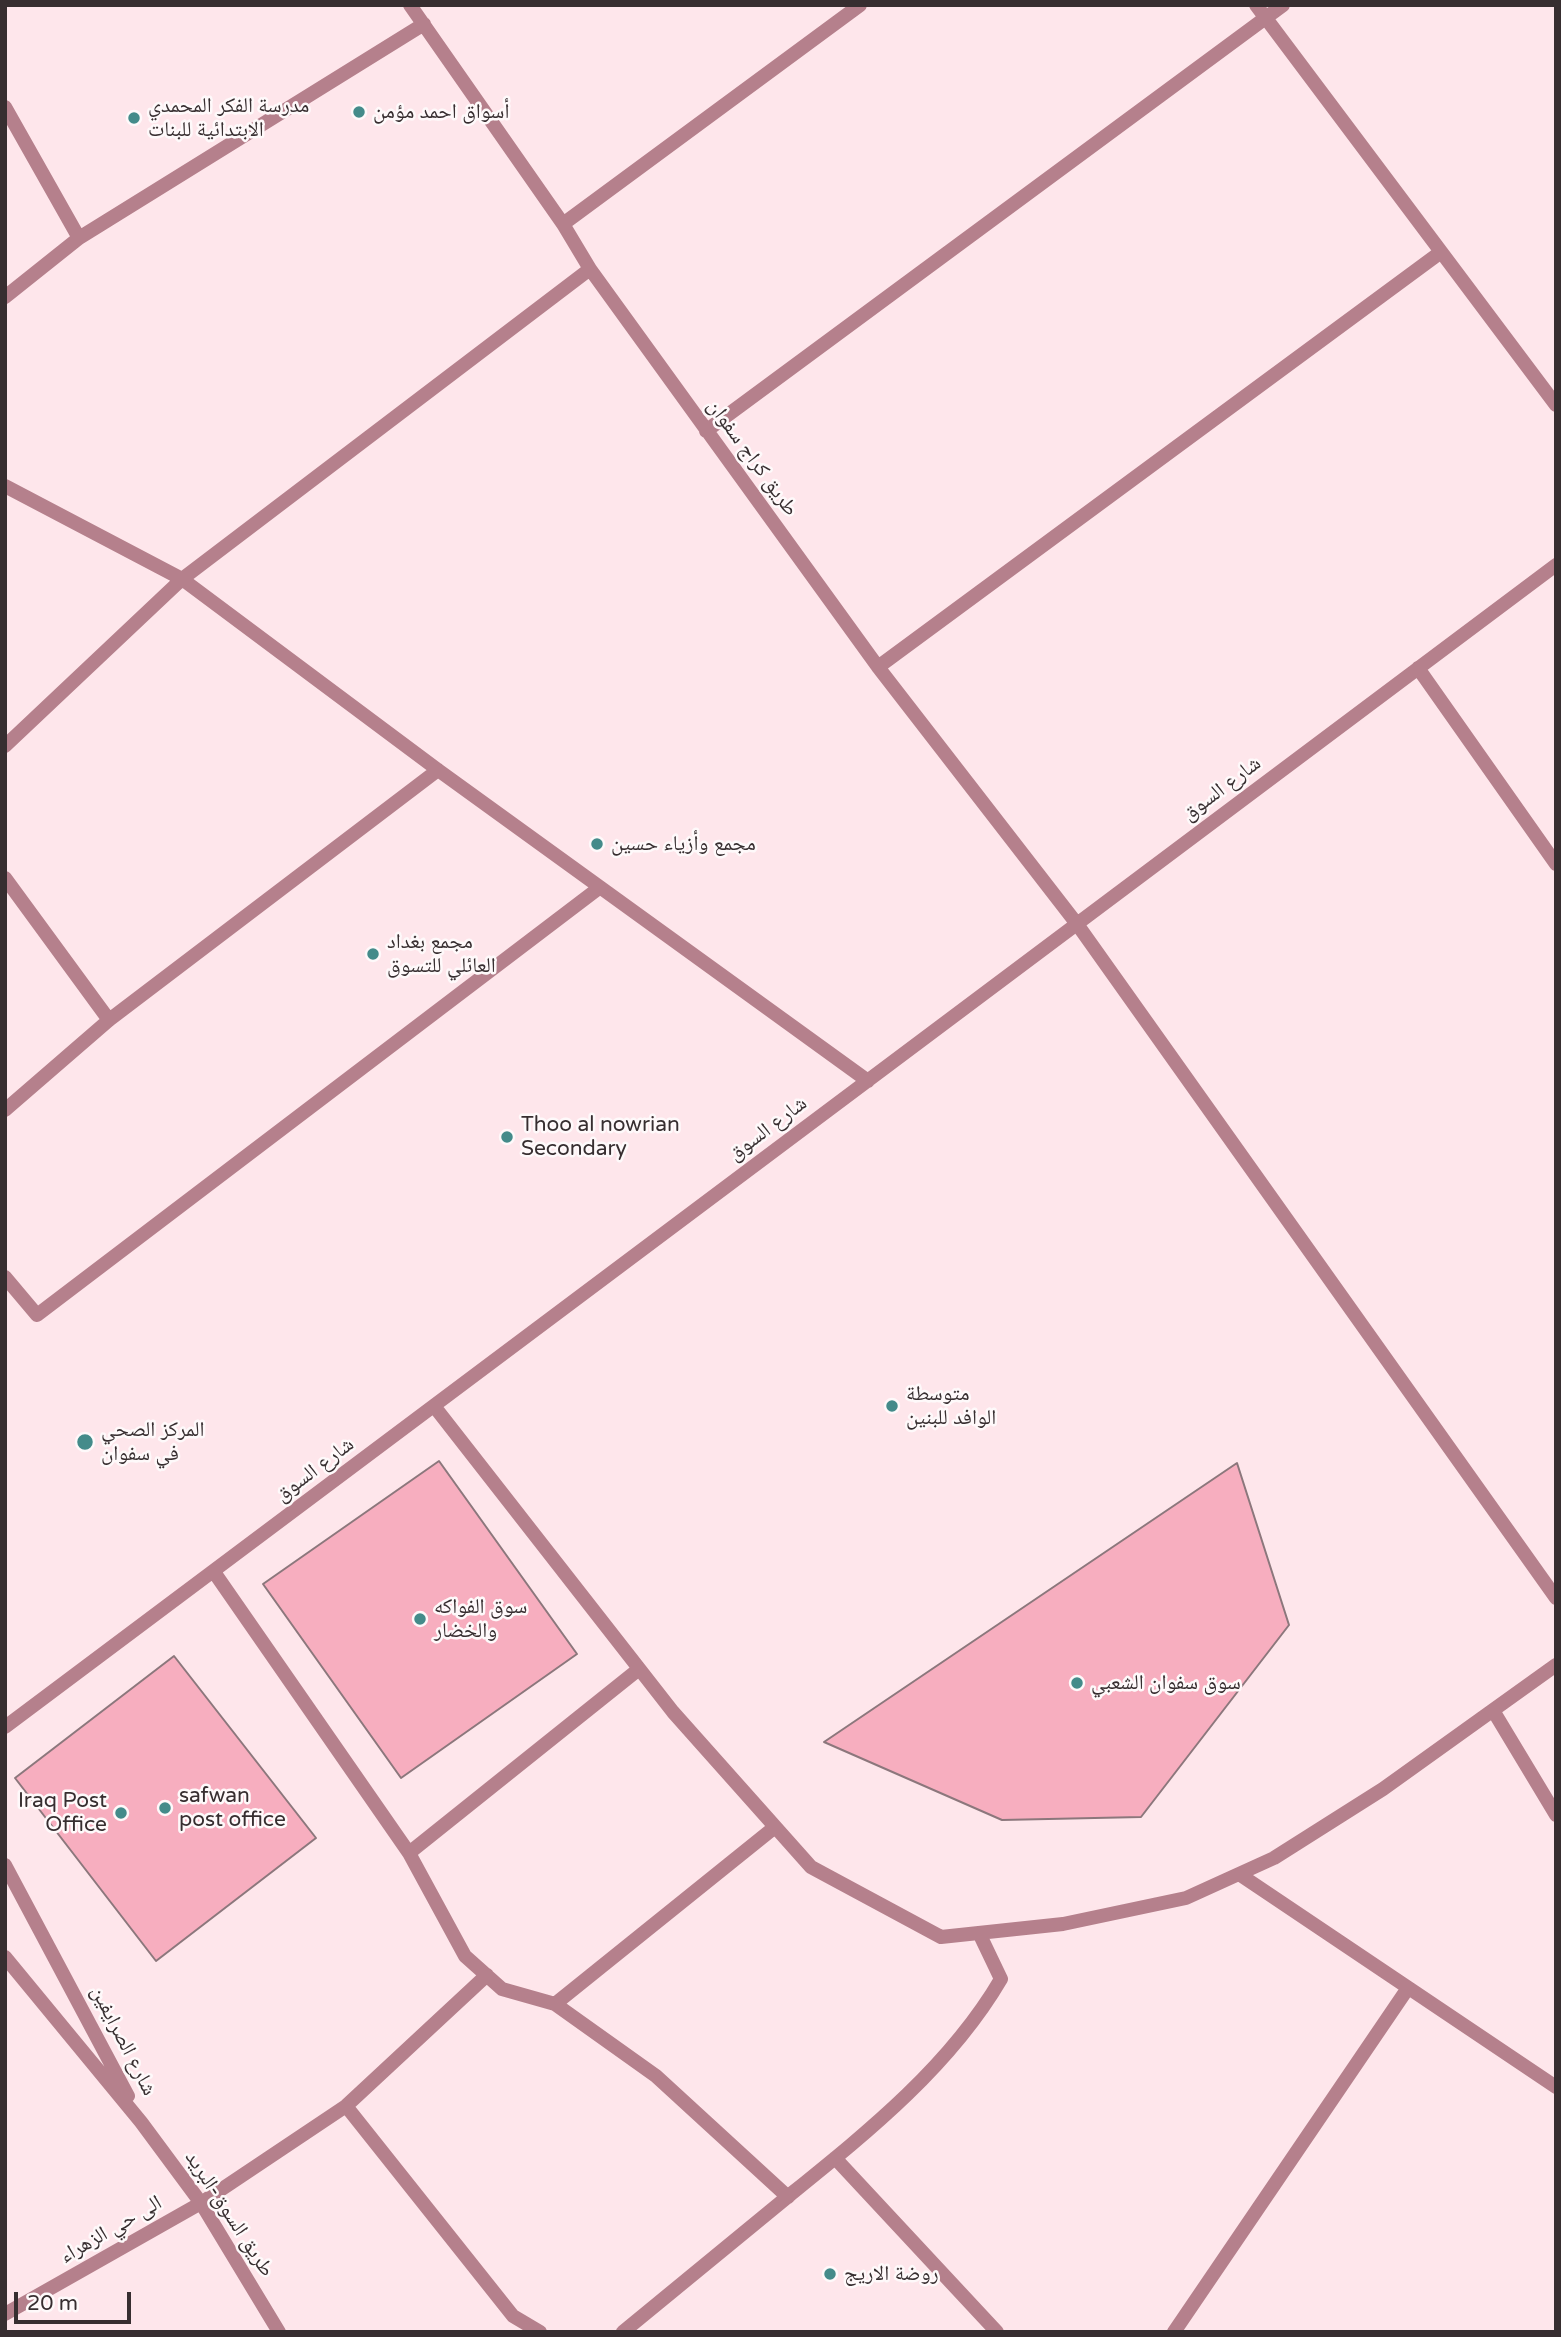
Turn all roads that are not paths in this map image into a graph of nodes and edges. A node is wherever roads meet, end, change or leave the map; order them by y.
1 (410, 5) edge
2 (860, 5) edge
3 (1256, 5) edge
4 (1283, 5) edge
5 (1266, 18) junction
6 (424, 24) junction
7 (5, 107) edge
8 (564, 224) junction
9 (79, 238) junction
10 (1441, 252) junction
11 (590, 269) junction
12 (5, 296) edge
13 (1556, 405) edge
14 (706, 431) junction
15 (5, 486) edge
16 (1556, 565) edge
17 (182, 579) junction
18 (878, 667) junction
19 (1419, 668) junction
20 (5, 746) edge
21 (438, 770) junction
22 (1556, 864) edge
23 (5, 878) edge
24 (599, 888) junction
25 (1077, 924) junction
26 (109, 1020) junction
27 (868, 1081) junction
28 (5, 1110) edge
29 (5, 1277) edge
30 (434, 1406) junction
31 (214, 1572) junction
32 (1556, 1598) edge
33 (1556, 1665) edge
34 (639, 1669) junction
35 (1494, 1712) junction
36 (5, 1727) edge
37 (1556, 1815) edge
38 (775, 1827) junction
39 (409, 1853) junction
40 (5, 1864) edge
41 (1239, 1874) junction
42 (979, 1933) junction
43 (5, 1957) edge
44 (487, 1975) junction
45 (1408, 1988) junction
46 (555, 2004) junction
47 (1556, 2087) edge
48 (346, 2106) junction
49 (141, 2122) junction
50 (835, 2158) junction
51 (788, 2197) junction
52 (201, 2203) junction
53 (5, 2314) edge
54 (279, 2332) edge
55 (540, 2332) edge
56 (623, 2332) edge
57 (997, 2332) edge
58 (1174, 2332) edge

1 - 6 street, طريق كراج سفوان
2 - 8 street
3 - 5 street
4 - 5 street
5 - 10 street
5 - 14 street
6 - 8 street, طريق كراج سفوان
6 - 9 street
7 - 9 street
8 - 11 street, طريق كراج سفوان
9 - 12 street
10 - 13 street
10 - 18 street
11 - 14 street, طريق كراج سفوان
11 - 17 street
14 - 18 street, طريق كراج سفوان
15 - 17 street
16 - 19 street, شارع السوق
17 - 20 street
17 - 21 street
18 - 25 street, طريق كراج سفوان
19 - 22 street
19 - 25 street, شارع السوق
21 - 24 street
21 - 26 street
23 - 26 street
24 - 27 street
24 - 29 street
25 - 27 street, شارع السوق
25 - 32 street, طريق كراج سفوان
26 - 28 street
27 - 30 street, شارع السوق
30 - 31 street, شارع السوق
30 - 34 street
31 - 36 street, شارع السوق
31 - 39 street
33 - 35 street
34 - 38 street
34 - 39 street
35 - 37 street
35 - 41 street
38 - 42 street
38 - 46 street
39 - 44 street
40 - 49 street, شارع الصرايفين
41 - 42 street
41 - 45 street
42 - 50 street
43 - 49 street, شارع الصرايفين
44 - 46 street
44 - 48 street, الى حي الزهراء
45 - 47 street
45 - 58 street
46 - 51 street
48 - 52 street, الى حي الزهراء
48 - 55 street
49 - 52 street, طريق السوق-البريد
50 - 51 street
50 - 57 street
51 - 56 street
52 - 53 street, الى حي الزهراء
52 - 54 street, طريق السوق-البريد

